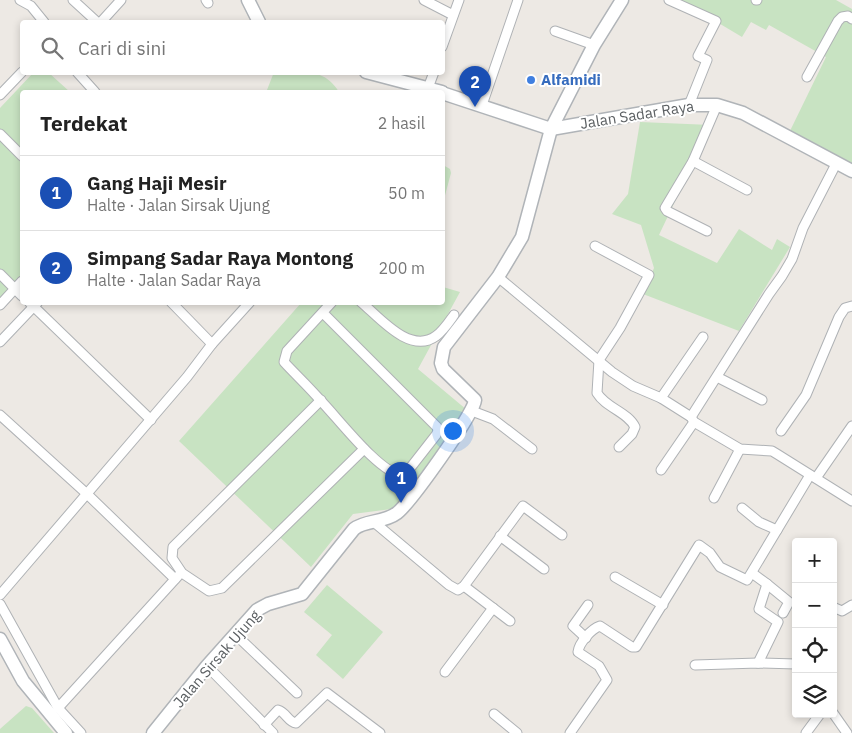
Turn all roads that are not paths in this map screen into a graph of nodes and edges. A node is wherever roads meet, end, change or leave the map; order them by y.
1 (20, 0) edge
2 (73, 0) edge
3 (121, 0) edge
4 (248, 0) edge
5 (424, 0) edge
6 (459, 0) edge
7 (518, 0) edge
8 (622, 0) edge
9 (669, 0) edge
10 (454, 15) junction
11 (852, 19) edge
12 (42, 20) edge
13 (95, 20) edge
14 (103, 20) edge
15 (258, 20) edge
16 (555, 31) dead end
17 (445, 39) edge
18 (594, 44) junction
19 (20, 74) edge
20 (80, 75) edge
21 (378, 75) edge
22 (433, 75) edge
23 (808, 77) dead end
24 (428, 88) junction
25 (93, 90) edge
26 (434, 90) edge
27 (445, 94) edge
28 (0, 95) edge
29 (482, 105) junction
30 (689, 105) junction
31 (718, 105) junction
32 (551, 129) junction
33 (0, 134) edge
34 (20, 154) edge
35 (693, 162) junction
36 (837, 162) junction
37 (852, 170) edge
38 (747, 190) dead end
39 (707, 231) dead end
40 (595, 246) dead end
41 (0, 274) edge
42 (498, 277) junction
43 (20, 283) edge
44 (15, 289) junction
45 (20, 294) edge
46 (0, 305) edge
47 (33, 305) edge
48 (35, 305) edge
49 (174, 305) edge
50 (247, 305) edge
51 (330, 305) edge
52 (365, 305) edge
53 (852, 306) edge
54 (324, 313) junction
55 (454, 315) dead end
56 (704, 337) dead end
57 (0, 342) edge
58 (212, 344) junction
59 (599, 360) junction
60 (716, 377) junction
61 (660, 398) junction
62 (321, 400) junction
63 (762, 400) dead end
64 (472, 411) junction
65 (0, 416) edge
66 (151, 420) junction
67 (693, 420) junction
68 (852, 426) edge
69 (782, 431) dead end
70 (619, 446) dead end
71 (364, 449) junction
72 (532, 449) dead end
73 (740, 449) junction
74 (660, 470) dead end
75 (813, 477) junction
76 (87, 494) junction
77 (714, 498) dead end
78 (852, 501) edge
79 (742, 508) dead end
80 (375, 523) junction
81 (777, 530) junction
82 (562, 535) dead end
83 (500, 536) junction
84 (544, 569) dead end
85 (752, 573) junction
86 (179, 576) junction
87 (615, 577) dead end
88 (767, 584) junction
89 (464, 586) junction
90 (0, 595) edge
91 (0, 604) edge
92 (588, 605) dead end
93 (663, 605) junction
94 (852, 605) edge
95 (493, 608) junction
96 (837, 609) edge
97 (782, 613) dead end
98 (510, 620) dead end
99 (236, 635) junction
100 (586, 638) junction
101 (0, 639) edge
102 (758, 662) junction
103 (695, 664) dead end
104 (792, 664) edge
105 (207, 666) junction
106 (445, 672) dead end
107 (297, 693) dead end
108 (58, 708) junction
109 (494, 714) dead end
110 (817, 718) edge
111 (836, 718) edge
112 (264, 725) junction
113 (66, 733) edge
114 (81, 733) edge
115 (153, 733) edge
116 (273, 733) edge
117 (380, 733) edge
118 (517, 733) edge
119 (570, 733) edge
120 (806, 733) edge
121 (847, 733) edge

1 - 12 street
2 - 13 street
3 - 14 street
4 - 15 street
5 - 10 street
6 - 10 street
7 - 29 street
8 - 18 street
9 - 30 street
10 - 17 street
11 - 23 street
16 - 18 street
18 - 32 street
19 - 28 street
20 - 25 street
21 - 24 street, Jalan Sadar Raya
22 - 24 street
24 - 26 street, Jalan Sadar Raya
27 - 29 street, Jalan Sadar Raya
29 - 32 street, Jalan Sadar Raya
30 - 31 street, Jalan Sadar Raya
30 - 32 street, Jalan Sadar Raya
31 - 35 street
31 - 36 street, Jalan Sadar Raya
32 - 42 street
33 - 34 street
35 - 38 street
35 - 39 street
36 - 37 street, Jalan Sadar Raya
36 - 60 street
40 - 59 street
41 - 44 street
42 - 59 street
42 - 64 street
43 - 44 street
44 - 45 street
44 - 46 street
47 - 57 street
48 - 66 street
49 - 58 street
50 - 58 street
51 - 54 street
52 - 55 street
53 - 69 street
54 - 62 street
54 - 71 street
56 - 61 street
58 - 66 street
59 - 61 street
59 - 70 street
60 - 63 street
60 - 67 street
61 - 67 street
62 - 71 street
62 - 86 street
64 - 72 street
64 - 80 street, Jalan Sirsak Ujung
65 - 76 street
66 - 76 street
67 - 73 street
67 - 74 street
68 - 75 street
71 - 86 street
73 - 75 street
73 - 77 street
75 - 78 street
75 - 81 street
76 - 86 street
76 - 90 street
79 - 81 street
80 - 89 street
80 - 99 street, Jalan Sirsak Ujung
81 - 85 street
82 - 83 street
83 - 84 street
83 - 89 street
85 - 88 street
85 - 93 street
86 - 108 street
87 - 93 street
88 - 97 street
88 - 102 street
89 - 95 street
91 - 108 street
92 - 100 street
93 - 100 street
94 - 96 street
95 - 98 street
95 - 106 street
99 - 105 street, Jalan Sirsak Ujung
99 - 107 street
100 - 119 street
101 - 113 street
102 - 103 street
102 - 104 street
105 - 112 street
105 - 115 street, Jalan Sirsak Ujung
108 - 114 street
109 - 118 street
110 - 120 street
111 - 121 street
112 - 116 street
112 - 117 street

